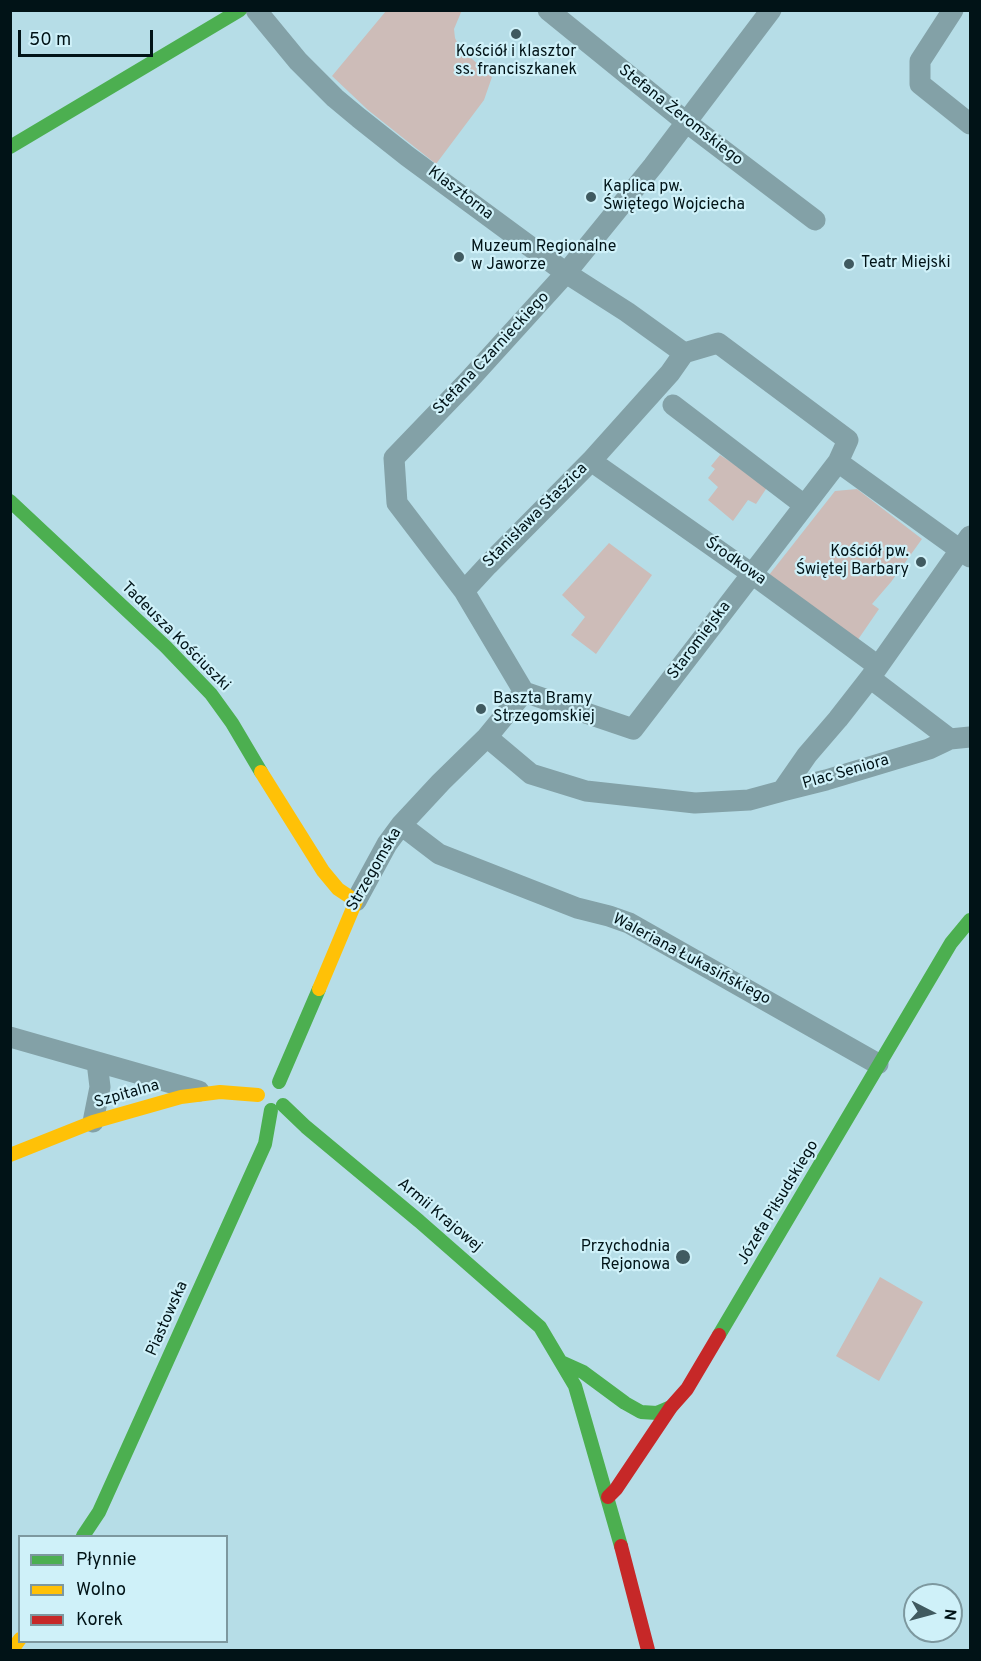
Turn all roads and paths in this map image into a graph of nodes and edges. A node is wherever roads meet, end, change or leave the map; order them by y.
1 (240, 10) edge
2 (256, 10) edge
3 (548, 10) edge
4 (771, 10) edge
5 (953, 10) edge
6 (686, 122) junction
7 (970, 123) edge
8 (10, 147) edge
9 (814, 220) dead end
10 (566, 273) junction
11 (684, 353) junction
12 (673, 405) dead end
13 (591, 461) junction
14 (838, 462) junction
15 (10, 501) edge
16 (804, 505) junction
17 (967, 548) edge
18 (752, 574) junction
19 (464, 591) junction
20 (874, 672) junction
21 (524, 692) junction
22 (487, 737) junction
23 (960, 738) edge
24 (782, 791) junction
25 (401, 825) junction
26 (356, 901) junction
27 (970, 920) edge
28 (10, 1037) edge
29 (97, 1062) junction
30 (878, 1064) junction
31 (267, 1086) junction
32 (206, 1093) junction
33 (277, 1108) junction
34 (93, 1122) junction
35 (306, 1127) junction
36 (277, 1132) junction
37 (10, 1155) edge
38 (563, 1363) junction
39 (671, 1407) junction
40 (609, 1497) junction
41 (84, 1535) edge
42 (648, 1650) edge

1 - 8 street
2 - 10 street, Klasztorna
3 - 6 street, Stefana Żeromskiego
4 - 6 street, Stefana Czarnieckiego
5 - 7 street
6 - 9 street, Stefana Żeromskiego
6 - 10 street, Stefana Czarnieckiego
10 - 11 street, Klasztorna
10 - 19 street, Stefana Czarnieckiego
11 - 13 street, Stanisława Staszica
11 - 14 street
12 - 16 street
13 - 18 street, Środkowa
13 - 19 street, Stanisława Staszica
14 - 16 street, Staromiejska
14 - 17 street
15 - 26 street, Tadeusza Kościuszki
16 - 18 street, Staromiejska
17 - 20 street
18 - 20 street, Środkowa
18 - 21 street, Staromiejska
19 - 21 street
20 - 23 street, Plac Seniora
20 - 24 street, Plac Seniora
21 - 22 street, Strzegomska
22 - 24 street
22 - 25 street, Strzegomska
23 - 24 street, Plac Seniora
25 - 26 street, Strzegomska
25 - 30 street, Waleriana Łukasińskiego
26 - 31 street, Strzegomska
27 - 30 street, Józefa Piłsudskiego
28 - 29 street
29 - 32 street
29 - 34 street
30 - 39 street, Józefa Piłsudskiego
31 - 32 street, Szpitalna
31 - 33 street, Armii Krajowej
31 - 33 street
32 - 34 street, Szpitalna
33 - 35 street, Armii Krajowej
33 - 36 street, Piastowska
34 - 37 street, Szpitalna
35 - 36 street
35 - 38 street, Armii Krajowej
36 - 41 street, Piastowska
38 - 39 street, Armii Krajowej
38 - 40 street, Armii Krajowej
39 - 40 street, Józefa Piłsudskiego
40 - 42 street, Armii Krajowej

